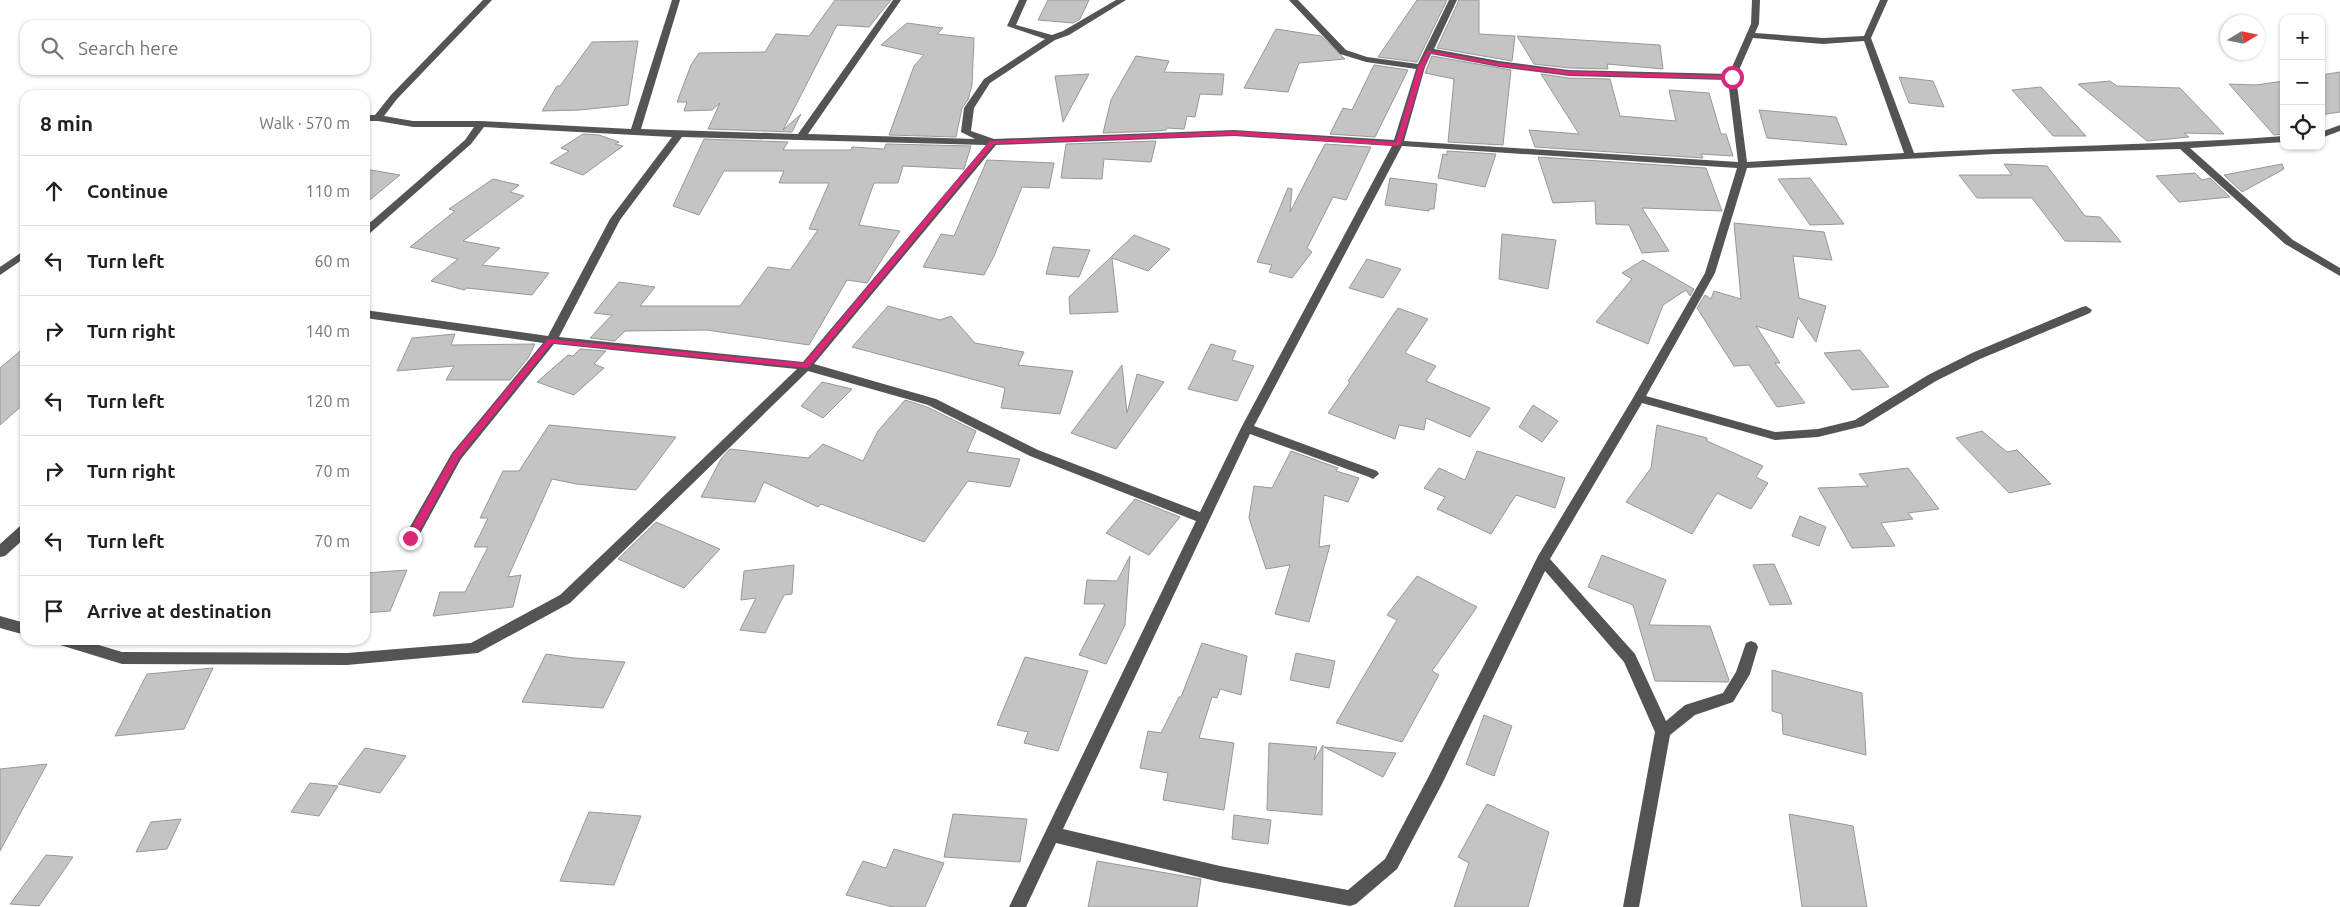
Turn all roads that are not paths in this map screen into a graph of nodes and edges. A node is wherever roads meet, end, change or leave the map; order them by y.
1 (488, 0) edge
2 (676, 0) edge
3 (897, 0) edge
4 (1022, 0) edge
5 (1122, 0) edge
6 (1293, 0) edge
7 (1453, 0) edge
8 (1756, 0) edge
9 (1884, 0) edge
10 (1750, 35) junction
11 (1052, 38) junction
12 (1867, 38) junction
13 (1428, 51) junction
14 (1421, 67) junction
15 (1732, 77) junction
16 (370, 118) edge
17 (378, 118) junction
18 (481, 124) junction
19 (2340, 128) edge
20 (636, 132) junction
21 (679, 134) junction
22 (2325, 134) edge
23 (801, 137) junction
24 (2280, 139) edge
25 (993, 142) junction
26 (1398, 144) junction
27 (2182, 146) junction
28 (1910, 155) junction
29 (1743, 165) junction
30 (370, 228) edge
31 (20, 257) edge
32 (0, 272) edge
33 (2340, 273) edge
34 (2086, 310) dead end
35 (370, 315) edge
36 (550, 341) junction
37 (806, 366) junction
38 (1639, 398) junction
39 (1247, 428) junction
40 (1372, 474) dead end
41 (1203, 519) junction
42 (20, 534) edge
43 (410, 538) dead end
44 (0, 552) edge
45 (1543, 560) junction
46 (0, 622) edge
47 (20, 628) edge
48 (79, 645) edge
49 (1751, 647) dead end
50 (1663, 732) junction
51 (1051, 834) junction
52 (1018, 907) edge
53 (1631, 907) edge

1 - 17 street
2 - 20 street
3 - 23 street
4 - 11 street
5 - 11 street
6 - 14 street
7 - 13 street
8 - 10 street
9 - 12 street
10 - 12 street
10 - 15 street
11 - 25 street
12 - 28 street
13 - 14 street
13 - 15 street
14 - 26 street
15 - 29 street
16 - 17 street
17 - 18 street
18 - 20 street
18 - 30 street
19 - 22 street
20 - 21 street
21 - 23 street
21 - 36 street
23 - 25 street
24 - 27 street
25 - 26 street
25 - 37 street
26 - 29 street
26 - 39 street
27 - 28 street
27 - 33 street
28 - 29 street
29 - 38 street
31 - 32 street
34 - 38 street
35 - 36 street
36 - 37 street
36 - 43 street
37 - 41 street
37 - 48 street
38 - 45 street
39 - 40 street
39 - 41 street
41 - 51 street
42 - 44 street
45 - 50 street
45 - 51 street
46 - 47 street
49 - 50 street
50 - 53 street
51 - 52 street

